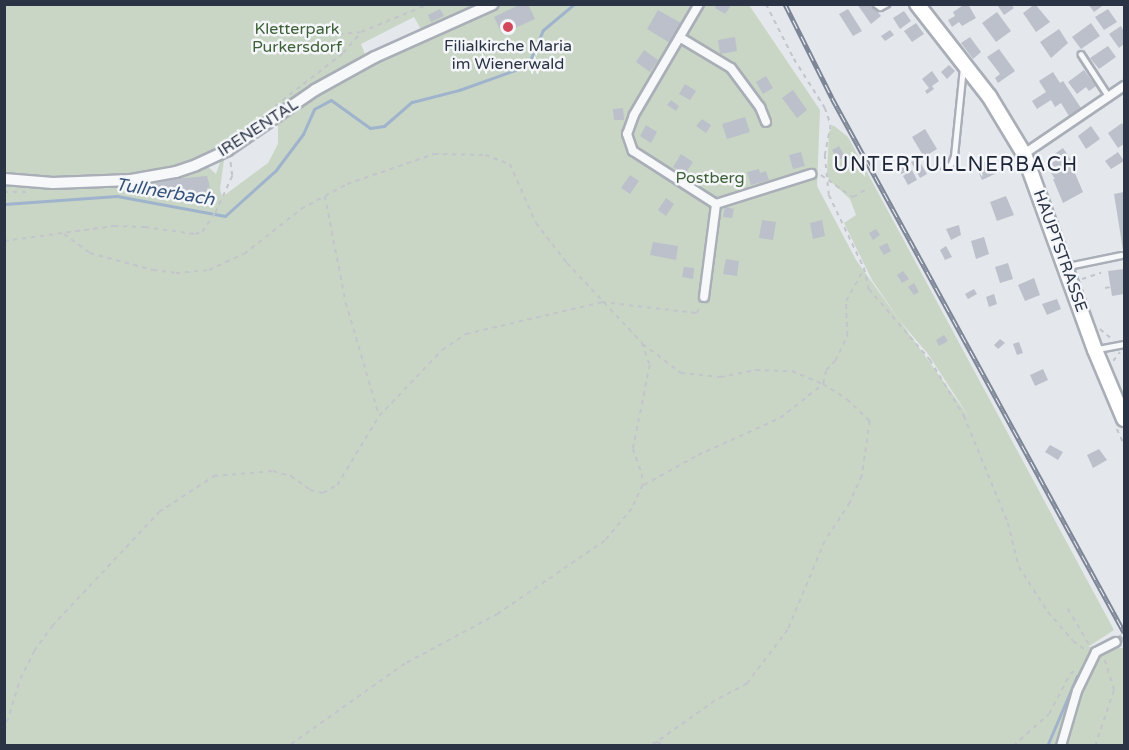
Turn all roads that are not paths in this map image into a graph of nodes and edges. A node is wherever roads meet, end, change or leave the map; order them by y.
1 (493, 4) edge
2 (699, 4) edge
3 (876, 4) edge
4 (886, 4) edge
5 (922, 6) edge
6 (681, 38) junction
7 (1081, 54) dead end
8 (963, 64) junction
9 (1125, 86) edge
10 (1109, 97) junction
11 (766, 122) dead end
12 (1024, 154) junction
13 (942, 165) dead end
14 (811, 174) road end
15 (4, 179) edge
16 (716, 204) junction
17 (1121, 255) dead end
18 (1066, 267) junction
19 (704, 297) road end
20 (1125, 344) edge
21 (1095, 350) junction
22 (1125, 419) edge
23 (1116, 642) tunnel mouth
24 (1061, 746) edge

1 - 15 street, IRENENTAL
2 - 6 street
3 - 4 lane
5 - 8 main road, HAUPTSTRASSE
6 - 11 street
6 - 16 street
7 - 10 lane
8 - 12 main road, HAUPTSTRASSE
8 - 13 lane
9 - 10 street
10 - 12 street
12 - 18 main road, HAUPTSTRASSE
14 - 16 street
16 - 19 street
17 - 18 lane
18 - 21 main road, HAUPTSTRASSE
20 - 21 lane
21 - 22 main road, HAUPTSTRASSE
23 - 24 street

